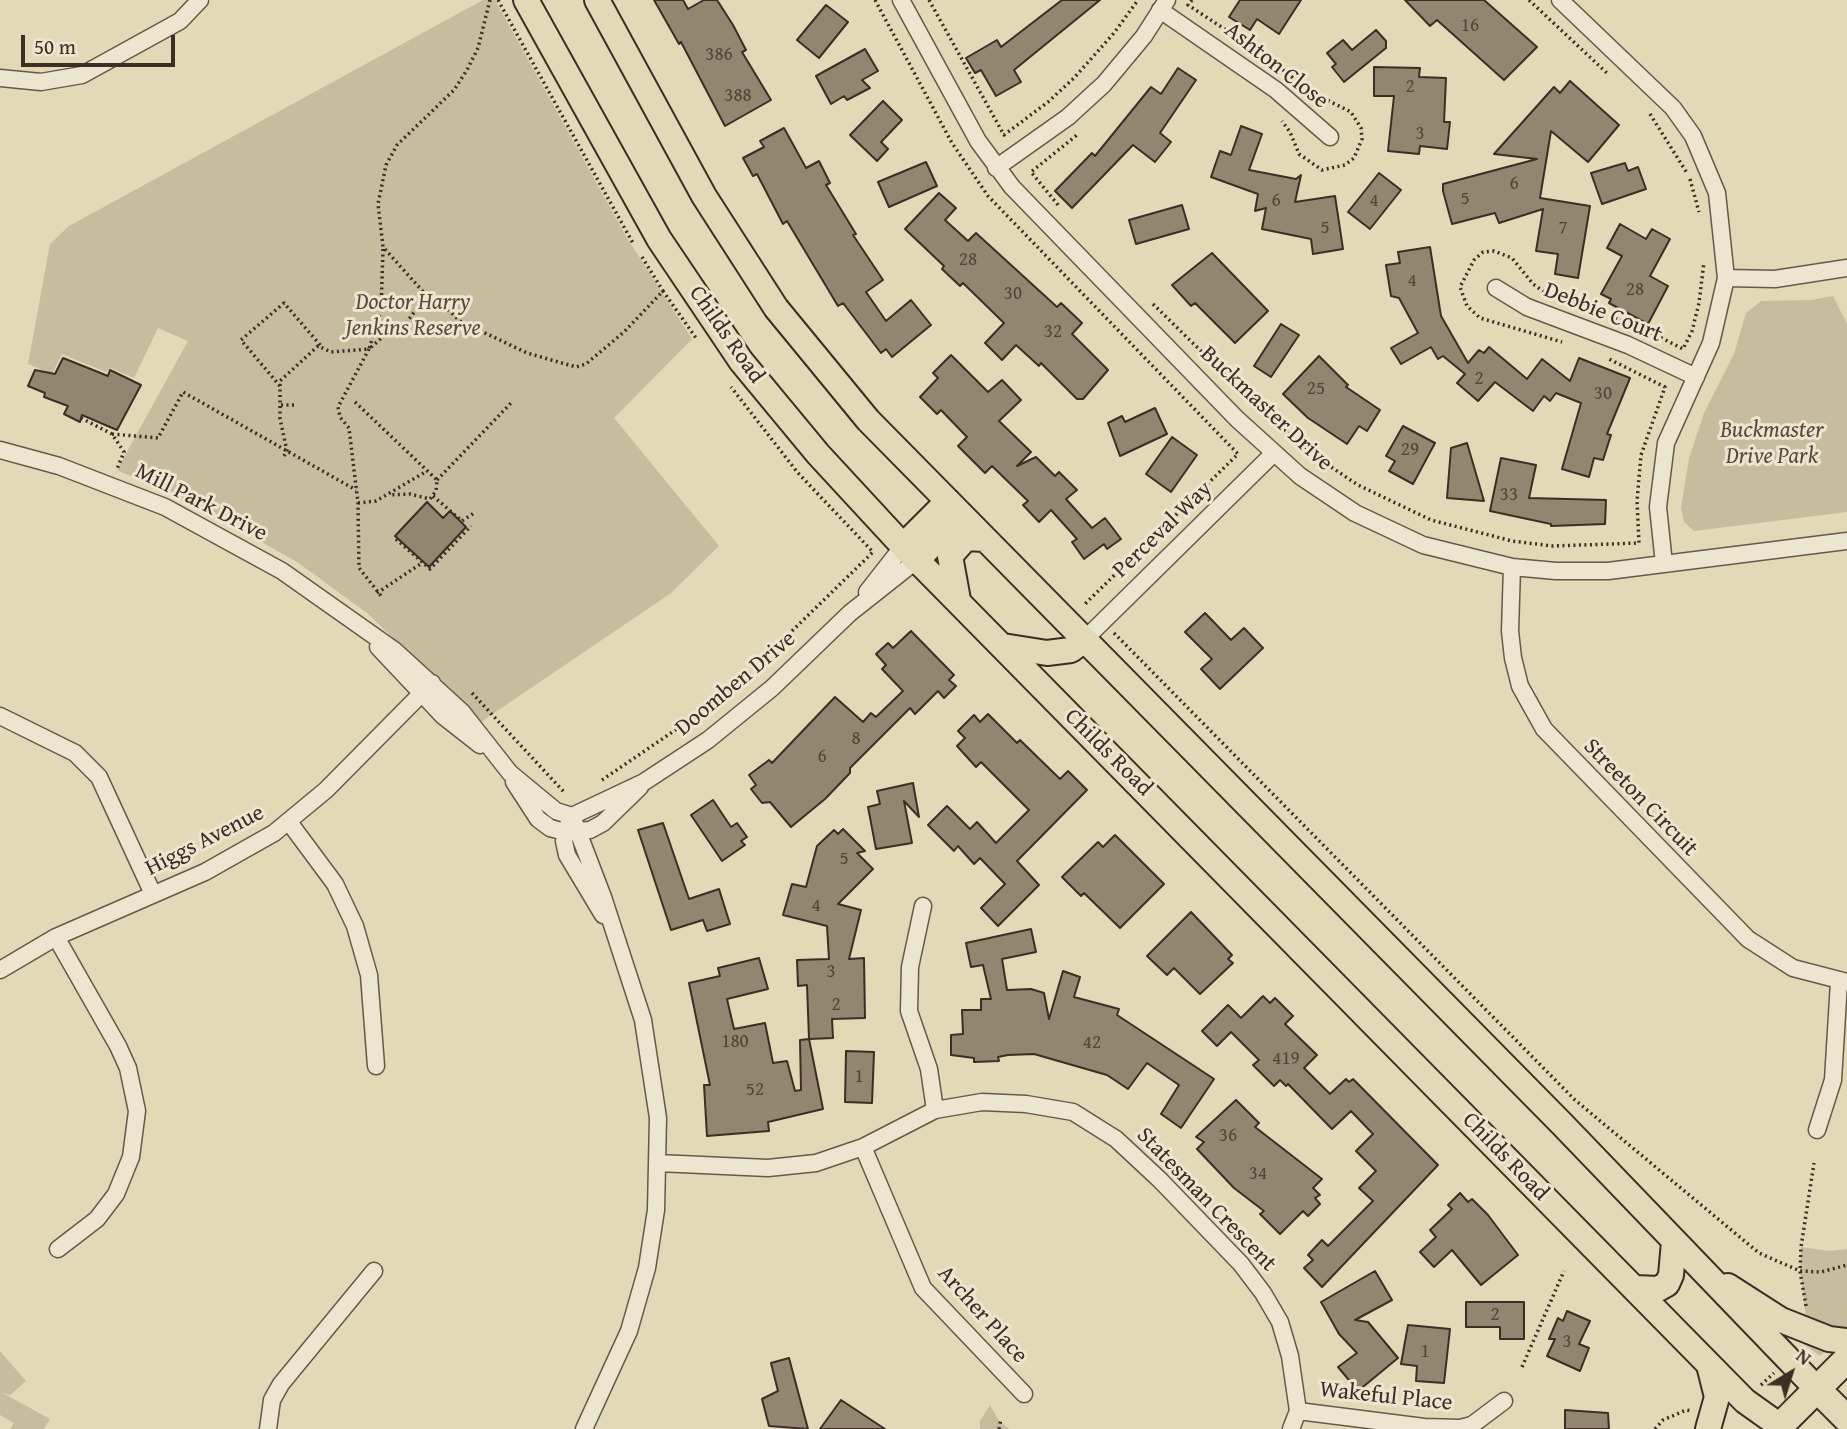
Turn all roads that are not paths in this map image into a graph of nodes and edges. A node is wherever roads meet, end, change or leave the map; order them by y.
1 (200, 0) edge
2 (526, 0) edge
3 (597, 0) edge
4 (901, 0) edge
5 (1566, 2) edge
6 (1163, 5) edge
7 (0, 78) edge
8 (1330, 137) dead end
9 (996, 168) junction
10 (1847, 268) edge
11 (1727, 278) junction
12 (1496, 288) dead end
13 (1696, 377) junction
14 (0, 450) edge
15 (1274, 453) junction
16 (955, 508) junction
17 (984, 539) junction
18 (1847, 541) edge
19 (910, 553) junction
20 (1664, 564) junction
21 (1513, 567) junction
22 (958, 600) junction
23 (1084, 640) junction
24 (1003, 646) junction
25 (427, 689) junction
26 (0, 716) edge
27 (510, 773) junction
28 (644, 782) junction
29 (572, 816) junction
30 (289, 822) junction
31 (573, 832) junction
32 (153, 894) junction
33 (923, 906) dead end
34 (56, 937) junction
35 (0, 970) edge
36 (1843, 982) edge
37 (376, 1066) dead end
38 (936, 1110) junction
39 (1817, 1130) dead end
40 (863, 1147) junction
41 (658, 1163) junction
42 (1674, 1242) junction
43 (58, 1249) dead end
44 (1698, 1267) junction
45 (374, 1271) dead end
46 (1636, 1288) junction
47 (1847, 1341) edge
48 (1847, 1359) edge
49 (1709, 1364) junction
50 (1817, 1389) junction
51 (1024, 1394) dead end
52 (1504, 1401) dead end
53 (1298, 1411) junction
54 (1847, 1419) edge
55 (1780, 1428) edge
56 (268, 1429) edge
57 (584, 1429) edge
58 (1292, 1429) edge
59 (1708, 1429) edge

1 - 7 street
2 - 19 main road, Childs Road
3 - 16 main road
4 - 9 street, Buckmaster Drive
5 - 11 street
6 - 8 street, Ashton Close
6 - 9 street
9 - 15 street, Buckmaster Drive
10 - 11 street
11 - 13 street
12 - 13 street, Debbie Court
13 - 20 street
14 - 25 street, Mill Park Drive
15 - 21 street, Buckmaster Drive
15 - 23 street, Perceval Way
16 - 17 main road
16 - 19 main road
17 - 22 main road
17 - 23 main road
18 - 20 street, Buckmaster Drive
19 - 22 main road, Childs Road
19 - 28 street, Doomben Drive
20 - 21 street, Buckmaster Drive
21 - 36 street, Streeton Circuit
22 - 24 main road, Childs Road
23 - 24 main road
23 - 42 main road
24 - 46 main road, Childs Road
25 - 27 street, Mill Park Drive
25 - 30 street, Higgs Avenue
26 - 32 street
27 - 29 street, Mill Park Drive
27 - 31 street, Mill Park Drive
28 - 29 street, Doomben Drive
28 - 31 street, Doomben Drive
29 - 31 street
30 - 32 street, Higgs Avenue
30 - 37 street
31 - 41 street
32 - 34 street, Higgs Avenue
33 - 38 street
34 - 35 street, Higgs Avenue
34 - 43 street
36 - 39 street
38 - 40 street, Statesman Crescent
38 - 53 street, Statesman Crescent
40 - 41 street, Statesman Crescent
40 - 51 street, Archer Place
41 - 57 street
42 - 44 main road
42 - 46 main road
44 - 47 main road
44 - 50 main road
45 - 56 street
46 - 49 main road, Childs Road
48 - 50 highway
49 - 55 main road, Childs Road
49 - 59 main road
50 - 54 highway
50 - 55 highway
52 - 53 street, Wakeful Place
53 - 58 street, Statesman Crescent

